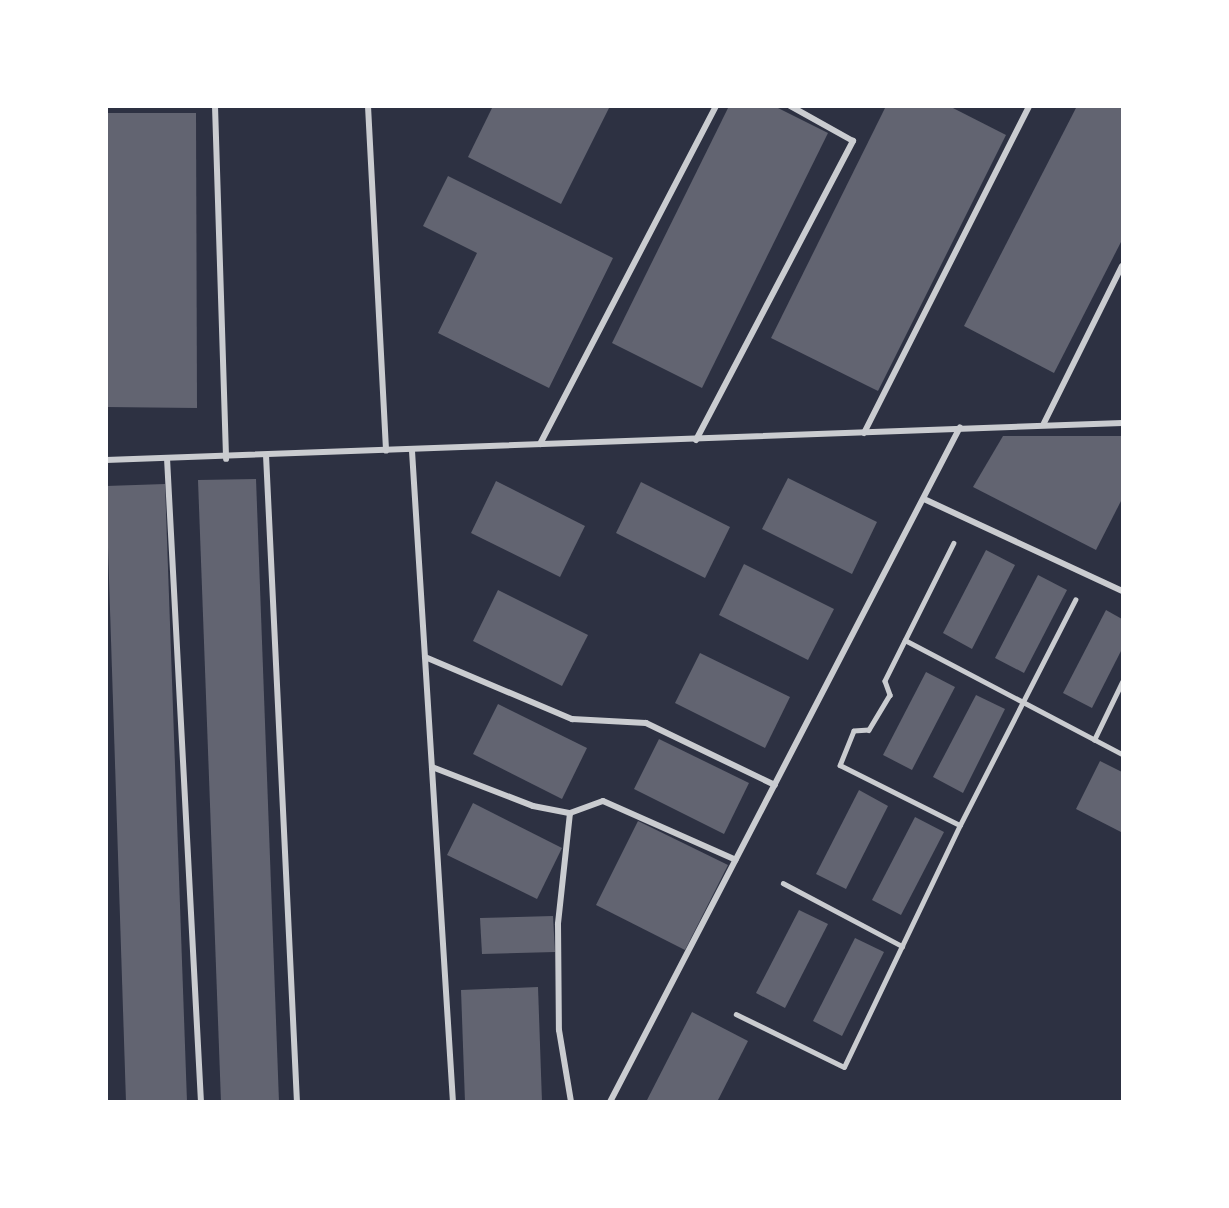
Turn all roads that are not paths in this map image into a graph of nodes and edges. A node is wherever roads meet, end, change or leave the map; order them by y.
1 (215, 106) edge
2 (368, 106) edge
3 (716, 106) edge
4 (790, 106) edge
5 (1029, 106) edge
6 (1122, 266) edge
7 (1044, 423) junction
8 (1122, 423) edge
9 (960, 427) junction
10 (864, 433) junction
11 (696, 440) junction
12 (540, 444) junction
13 (386, 451) junction
14 (412, 451) junction
15 (267, 455) junction
16 (167, 458) junction
17 (226, 459) junction
18 (106, 460) edge
19 (924, 498) junction
20 (954, 543) dead end
21 (1122, 591) edge
22 (1075, 600) dead end
23 (905, 640) junction
24 (425, 657) junction
25 (1122, 682) edge
26 (1022, 702) junction
27 (1094, 740) junction
28 (1122, 754) edge
29 (432, 767) junction
30 (775, 784) junction
31 (570, 813) junction
32 (960, 825) junction
33 (736, 860) junction
34 (783, 884) dead end
35 (902, 946) junction
36 (736, 1014) dead end
37 (201, 1101) edge
38 (297, 1101) edge
39 (453, 1101) edge
40 (571, 1101) edge
41 (610, 1101) edge

1 - 17 street
2 - 13 street
3 - 12 street
4 - 11 street
5 - 10 street
6 - 7 street
7 - 8 street
7 - 9 street
9 - 10 street
9 - 19 street
10 - 11 street
11 - 12 street
12 - 14 street
13 - 14 street
13 - 15 street
14 - 24 street
15 - 17 street
15 - 38 street
16 - 17 street
16 - 18 street
16 - 37 street
19 - 21 street
19 - 30 street
20 - 23 lane
22 - 26 lane
23 - 26 lane
23 - 32 lane
24 - 29 street
24 - 30 street
25 - 27 lane
26 - 27 lane
26 - 32 lane
27 - 28 lane
29 - 31 street
29 - 39 street
30 - 33 street
31 - 33 street
31 - 40 street
32 - 35 lane
33 - 41 street
34 - 35 lane
35 - 36 lane

